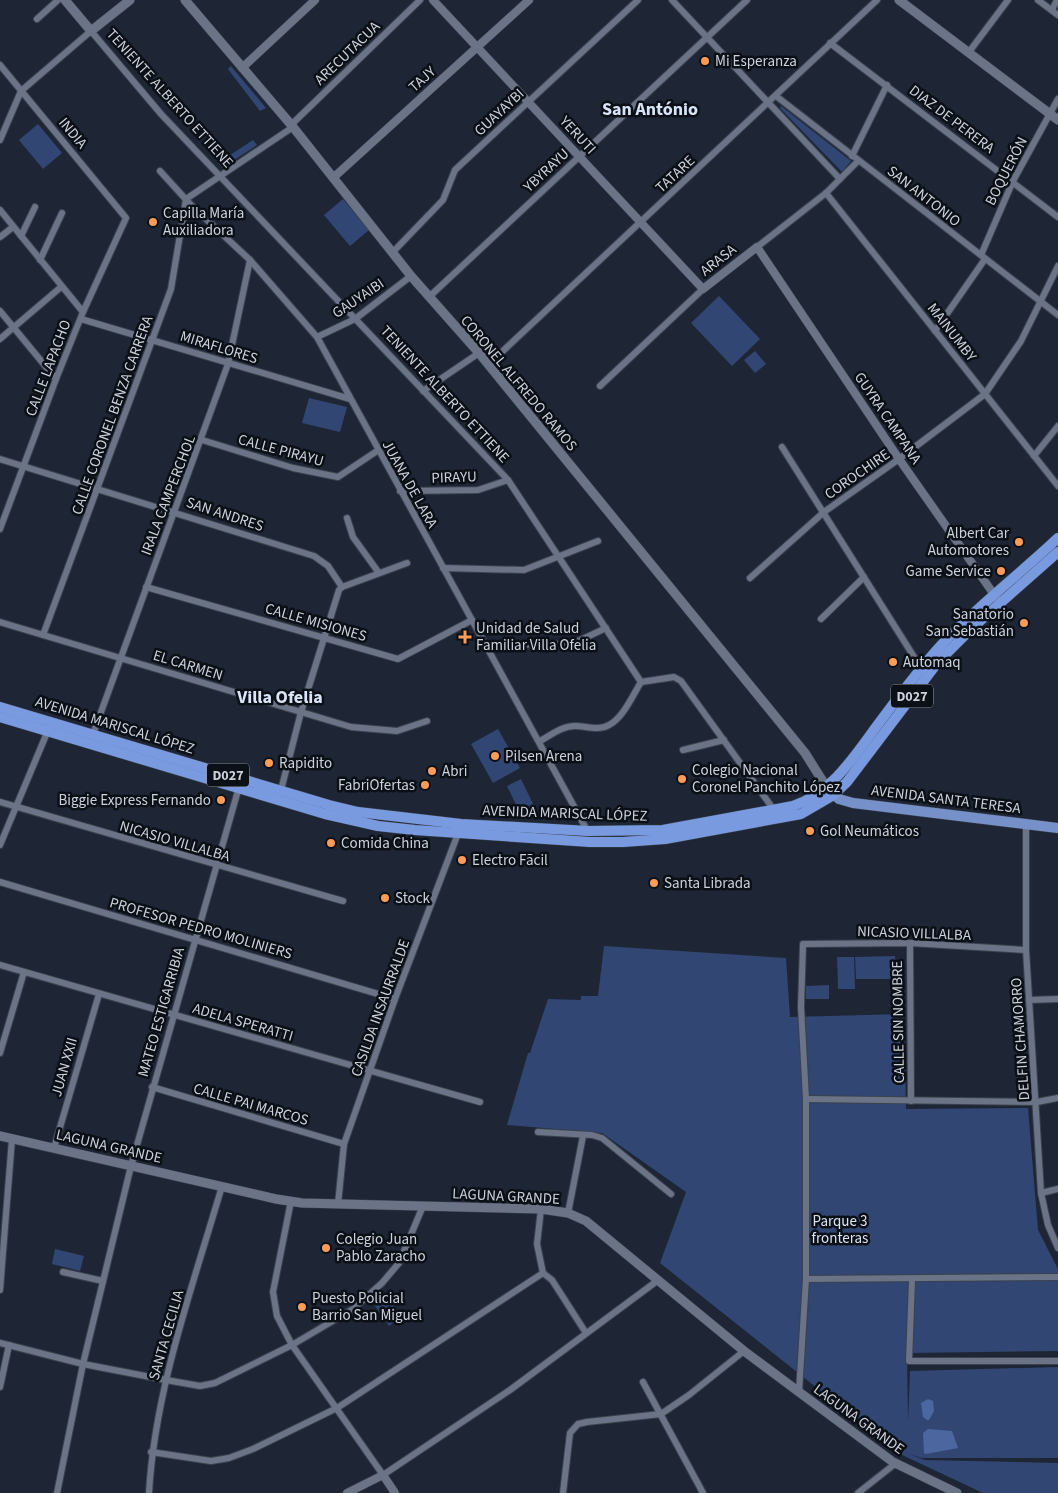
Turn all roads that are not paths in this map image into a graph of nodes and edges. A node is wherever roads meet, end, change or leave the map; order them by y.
1 (58, 0) edge
2 (65, 0) edge
3 (130, 0) edge
4 (185, 0) edge
5 (315, 0) edge
6 (420, 0) edge
7 (432, 0) edge
8 (529, 0) edge
9 (638, 0) edge
10 (672, 0) edge
11 (747, 0) edge
12 (877, 0) edge
13 (899, 0) edge
14 (1008, 0) edge
15 (1038, 0) edge
16 (1057, 0) edge
17 (1052, 10) junction
18 (1058, 15) edge
19 (37, 18) dead end
20 (91, 32) junction
21 (707, 37) junction
22 (830, 43) junction
23 (476, 48) junction
24 (968, 52) junction
25 (0, 65) edge
26 (242, 68) junction
27 (887, 85) junction
28 (21, 91) junction
29 (776, 96) junction
30 (1058, 99) edge
31 (528, 101) junction
32 (769, 103) junction
33 (1050, 114) junction
34 (1058, 120) edge
35 (292, 126) junction
36 (0, 140) edge
37 (580, 156) junction
38 (855, 158) junction
39 (160, 171) dead end
40 (220, 174) junction
41 (333, 178) junction
42 (840, 179) junction
43 (1013, 181) junction
44 (826, 193) junction
45 (186, 199) junction
46 (35, 207) dead end
47 (0, 210) edge
48 (62, 213) dead end
49 (1058, 217) edge
50 (126, 218) joint
51 (640, 223) junction
52 (13, 227) junction
53 (21, 236) junction
54 (0, 237) edge
55 (757, 247) junction
56 (392, 253) junction
57 (983, 257) junction
58 (40, 260) junction
59 (250, 260) junction
60 (1058, 266) edge
61 (411, 276) junction
62 (61, 287) junction
63 (703, 289) junction
64 (428, 297) junction
65 (1041, 301) junction
66 (0, 311) edge
67 (1058, 315) edge
68 (82, 316) junction
69 (355, 319) junction
70 (14, 328) junction
71 (935, 331) junction
72 (317, 337) junction
73 (0, 339) edge
74 (154, 340) junction
75 (479, 353) junction
76 (228, 364) junction
77 (488, 365) junction
78 (56, 379) junction
79 (600, 386) dead end
80 (422, 391) junction
81 (985, 394) junction
82 (350, 399) junction
83 (1058, 426) edge
84 (202, 440) junction
85 (782, 447) dead end
86 (377, 451) junction
87 (1034, 456) junction
88 (0, 459) edge
89 (899, 459) junction
90 (24, 467) junction
91 (508, 480) junction
92 (1058, 486) edge
93 (99, 488) junction
94 (400, 491) junction
95 (174, 511) junction
96 (824, 512) junction
97 (347, 518) dead end
98 (0, 529) edge
99 (1058, 538) edge
100 (598, 541) dead end
101 (1058, 552) edge
102 (559, 555) junction
103 (407, 563) dead end
104 (444, 568) junction
105 (379, 572) junction
106 (864, 577) junction
107 (750, 578) dead end
108 (146, 587) junction
109 (342, 588) junction
110 (997, 599) junction
111 (821, 619) dead end
112 (472, 620) junction
113 (0, 622) edge
114 (606, 628) junction
115 (43, 635) junction
116 (324, 637) junction
117 (486, 645) junction
118 (121, 657) junction
119 (921, 668) junction
120 (641, 682) junction
121 (0, 707) edge
122 (301, 712) junction
123 (0, 717) edge
124 (427, 721) dead end
125 (49, 727) junction
126 (93, 734) junction
127 (724, 740) junction
128 (540, 741) junction
129 (683, 750) dead end
130 (240, 783) junction
131 (829, 792) junction
132 (280, 795) junction
133 (0, 802) edge
134 (16, 807) junction
135 (774, 810) junction
136 (1026, 825) junction
137 (1058, 828) edge
138 (460, 829) junction
139 (588, 831) junction
140 (593, 842) junction
141 (0, 845) edge
142 (218, 866) junction
143 (0, 882) edge
144 (343, 901) dead end
145 (195, 939) junction
146 (910, 943) junction
147 (1026, 950) junction
148 (0, 965) edge
149 (24, 972) junction
150 (99, 994) junction
151 (395, 999) junction
152 (1058, 999) edge
153 (1029, 1000) junction
154 (173, 1015) junction
155 (0, 1053) edge
156 (370, 1071) junction
157 (152, 1088) junction
158 (1058, 1098) edge
159 (806, 1099) junction
160 (912, 1101) junction
161 (480, 1102) dead end
162 (1037, 1102) junction
163 (538, 1132) dead end
164 (0, 1136) edge
165 (583, 1136) junction
166 (12, 1138) junction
167 (344, 1144) junction
168 (54, 1148) junction
169 (131, 1166) junction
170 (222, 1186) junction
171 (1058, 1190) edge
172 (1041, 1193) junction
173 (671, 1194) dead end
174 (291, 1201) junction
175 (338, 1204) junction
176 (423, 1206) junction
177 (541, 1209) junction
178 (568, 1213) junction
179 (1058, 1248) edge
180 (63, 1272) dead end
181 (543, 1273) junction
182 (1058, 1277) edge
183 (806, 1279) junction
184 (912, 1280) junction
185 (103, 1281) junction
186 (657, 1281) junction
187 (0, 1290) edge
188 (586, 1333) junction
189 (0, 1343) edge
190 (9, 1345) junction
191 (292, 1345) junction
192 (744, 1351) junction
193 (1058, 1361) edge
194 (83, 1364) junction
195 (166, 1380) junction
196 (643, 1382) dead end
197 (0, 1387) edge
198 (799, 1392) junction
199 (337, 1408) junction
200 (661, 1414) junction
201 (151, 1452) junction
202 (896, 1463) junction
203 (383, 1475) junction
204 (57, 1493) edge
205 (149, 1493) edge
206 (346, 1493) edge
207 (395, 1493) edge
208 (563, 1493) edge
209 (703, 1493) edge
210 (858, 1493) edge
211 (957, 1493) edge

1 - 19 street
2 - 20 main road, TENIENTE ALBERTO ETTIENE
3 - 20 main road
4 - 26 main road, CORONEL ALFREDO RAMOS
5 - 26 street
6 - 35 street, ARECUTACUA
7 - 23 street, YERUTI
8 - 23 street, TAJY
9 - 31 street, GUAYAYBI
10 - 21 street
11 - 21 street, YBYRAYU
12 - 22 street, TATARE
13 - 24 main road
14 - 24 street
15 - 17 street
16 - 17 street
17 - 18 street
20 - 28 street
20 - 40 street, TENIENTE ALBERTO ETTIENE
21 - 32 street
21 - 37 street, YBYRAYU
22 - 27 street, DIAZ DE PERERA
22 - 29 street, TATARE
23 - 31 street, YERUTI
23 - 41 street, TAJY
24 - 33 main road
25 - 28 street, INDIA
26 - 35 main road, CORONEL ALFREDO RAMOS
27 - 38 street, ARASA
27 - 43 street, DIAZ DE PERERA
28 - 36 street
28 - 50 street, INDIA
29 - 32 street, TATARE
29 - 38 street, SAN ANTONIO
30 - 33 street, BOQUERÓN
31 - 37 street, YERUTI
31 - 56 street, GUAYAYBI
32 - 42 street
32 - 51 street, TATARE
33 - 34 main road
33 - 43 street, BOQUERÓN
35 - 40 street, ARECUTACUA
35 - 41 main road, CORONEL ALFREDO RAMOS
37 - 51 street, YERUTI
37 - 64 street, YBYRAYU
38 - 42 street, ARASA
38 - 57 street, SAN ANTONIO
39 - 45 street, JUANA DE LARA
40 - 45 street, ARECUTACUA
40 - 69 street, TENIENTE ALBERTO ETTIENE
41 - 56 main road, CORONEL ALFREDO RAMOS
42 - 44 street, ARASA
43 - 49 street, DIAZ DE PERERA
43 - 57 street, BOQUERÓN
44 - 55 street, ARASA
44 - 71 street, MAINUMBY
45 - 59 street, JUANA DE LARA
45 - 74 street, CALLE CORONEL BENZA CARRERA
46 - 53 street
47 - 52 street
48 - 58 street
50 - 68 street, CALLE LAPACHO
51 - 63 street, YERUTI
51 - 77 street, TATARE
52 - 53 street
52 - 54 street
53 - 58 street
55 - 63 street, ARASA
55 - 89 street, GUYRA CAMPANA
56 - 61 main road, CORONEL ALFREDO RAMOS
57 - 65 street, SAN ANTONIO
57 - 71 street, BOQUERÓN
58 - 62 street
59 - 72 street, JUANA DE LARA
59 - 76 street, IRALA CAMPERCHOL
60 - 65 street, COROCHIRE
61 - 64 main road, CORONEL ALFREDO RAMOS
61 - 69 street, GAUYAIBI
62 - 68 street
62 - 70 street
63 - 79 street, ARASA
64 - 75 main road, CORONEL ALFREDO RAMOS
65 - 67 street, SAN ANTONIO
65 - 81 street, COROCHIRE
66 - 70 street
68 - 74 street, MIRAFLORES
68 - 78 street, CALLE LAPACHO
69 - 72 street, GAUYAIBI
69 - 80 street, TENIENTE ALBERTO ETTIENE
70 - 73 street
70 - 78 street
71 - 81 street, MAINUMBY
72 - 82 street, JUANA DE LARA
74 - 76 street, MIRAFLORES
74 - 93 street, CALLE CORONEL BENZA CARRERA
75 - 77 main road, CORONEL ALFREDO RAMOS
75 - 80 street
76 - 82 street, MIRAFLORES
76 - 84 street, IRALA CAMPERCHOL
77 - 131 main road, CORONEL ALFREDO RAMOS
78 - 90 street, CALLE LAPACHO
80 - 91 street, TENIENTE ALBERTO ETTIENE
81 - 87 street, MAINUMBY
81 - 89 street, COROCHIRE
82 - 86 street, JUANA DE LARA
83 - 87 street
84 - 86 street, CALLE PIRAYU
84 - 95 street, IRALA CAMPERCHOL
85 - 96 street
86 - 94 street, JUANA DE LARA
87 - 92 street, MAINUMBY
88 - 90 street, SAN ANDRES
89 - 96 street, COROCHIRE
89 - 110 street, GUYRA CAMPANA
90 - 93 street, SAN ANDRES
90 - 98 street, CALLE LAPACHO
91 - 94 street, PIRAYU
91 - 102 street, TENIENTE ALBERTO ETTIENE
93 - 95 street, SAN ANDRES
93 - 115 street, CALLE CORONEL BENZA CARRERA
94 - 104 street, JUANA DE LARA
95 - 108 street, IRALA CAMPERCHOL
95 - 109 street, SAN ANDRES
96 - 106 street
96 - 107 street, COROCHIRE
97 - 105 street
99 - 110 highway, AVENIDA MARISCAL LÓPEZ / D027
100 - 102 street
101 - 110 highway, AVENIDA MARISCAL LÓPEZ / D027
102 - 104 street
102 - 114 street, TENIENTE ALBERTO ETTIENE
103 - 105 street
104 - 112 street, JUANA DE LARA
105 - 109 street
106 - 111 street
106 - 119 street
108 - 116 street, CALLE MISIONES
108 - 118 street, IRALA CAMPERCHOL
109 - 116 street
110 - 119 highway, AVENIDA MARISCAL LÓPEZ / D027
110 - 131 highway, AVENIDA MARISCAL LÓPEZ / D027
112 - 116 street, CALLE MISIONES
112 - 117 street, JUANA DE LARA
113 - 115 street, EL CARMEN
114 - 117 street
114 - 120 street, TENIENTE ALBERTO ETTIENE
115 - 118 street, EL CARMEN
116 - 122 street
117 - 128 street, JUANA DE LARA
118 - 122 street, EL CARMEN
118 - 126 street, IRALA CAMPERCHOL
119 - 131 highway, AVENIDA MARISCAL LÓPEZ / D027
120 - 127 street
120 - 128 street
121 - 125 highway, AVENIDA MARISCAL LÓPEZ / D027
122 - 124 street, EL CARMEN
122 - 132 street
123 - 125 highway, AVENIDA MARISCAL LÓPEZ / D027
125 - 126 highway, AVENIDA MARISCAL LÓPEZ / D027
125 - 130 highway, AVENIDA MARISCAL LÓPEZ / D027
125 - 134 street
126 - 130 highway, AVENIDA MARISCAL LÓPEZ / D027
127 - 129 street
127 - 135 street
128 - 139 street, JUANA DE LARA
130 - 132 highway, AVENIDA MARISCAL LÓPEZ / D027
130 - 142 street, MATEO ESTIGARRIBIA
131 - 135 highway, AVENIDA MARISCAL LÓPEZ / D027
131 - 136 main road, AVENIDA SANTA TERESA
131 - 140 highway, AVENIDA MARISCAL LÓPEZ / D027
132 - 138 highway, AVENIDA MARISCAL LÓPEZ / D027
133 - 134 street, NICASIO VILLALBA
134 - 141 street
134 - 142 street, NICASIO VILLALBA
135 - 139 highway, AVENIDA MARISCAL LÓPEZ / D027
136 - 137 main road, AVENIDA SANTA TERESA
136 - 147 street, DELFIN CHAMORRO
138 - 139 highway, AVENIDA MARISCAL LÓPEZ / D027
138 - 140 highway, AVENIDA MARISCAL LÓPEZ / D027
138 - 151 street, CASILDA INSAURRALDE
139 - 140 street, JUANA DE LARA
142 - 144 street, NICASIO VILLALBA
142 - 145 street, MATEO ESTIGARRIBIA
143 - 145 street, PROFESOR PEDRO MOLINIERS
145 - 151 street, PROFESOR PEDRO MOLINIERS
145 - 154 street, MATEO ESTIGARRIBIA
146 - 147 street, NICASIO VILLALBA
146 - 159 street, NICASIO VILLALBA
146 - 160 street, CALLE SIN NOMBRE
147 - 153 street, DELFIN CHAMORRO
148 - 149 street, ADELA SPERATTI
149 - 150 street, ADELA SPERATTI
149 - 155 street
150 - 154 street, ADELA SPERATTI
150 - 168 street, JUAN XXII
151 - 156 street, CASILDA INSAURRALDE
152 - 153 street
153 - 162 street, DELFIN CHAMORRO
154 - 156 street, ADELA SPERATTI
154 - 157 street, MATEO ESTIGARRIBIA
156 - 161 street, ADELA SPERATTI
156 - 167 street, CASILDA INSAURRALDE
157 - 167 street, CALLE PAI MARCOS
157 - 169 street, MATEO ESTIGARRIBIA
158 - 162 street
159 - 160 street
159 - 183 street
160 - 162 street
162 - 172 street, DELFIN CHAMORRO
163 - 165 street
164 - 166 main road, LAGUNA GRANDE
165 - 173 street
165 - 178 street
166 - 168 main road, LAGUNA GRANDE
166 - 187 street
167 - 175 street, CASILDA INSAURRALDE
168 - 169 main road, LAGUNA GRANDE
169 - 170 main road, LAGUNA GRANDE
169 - 185 street, MATEO ESTIGARRIBIA
170 - 174 main road, LAGUNA GRANDE
170 - 195 street, SANTA CECILIA
171 - 172 street
172 - 179 street, DELFIN CHAMORRO
174 - 175 main road, LAGUNA GRANDE
174 - 191 street
175 - 176 main road, LAGUNA GRANDE
176 - 177 main road, LAGUNA GRANDE
176 - 191 street
177 - 178 main road, LAGUNA GRANDE
177 - 181 street
178 - 186 main road, LAGUNA GRANDE
180 - 185 street
181 - 188 street
181 - 199 street
182 - 184 street
183 - 184 street
183 - 198 street
184 - 193 street
185 - 194 street, MATEO ESTIGARRIBIA
186 - 188 street
186 - 192 main road, LAGUNA GRANDE
188 - 203 street
189 - 190 street
190 - 194 street
190 - 197 street
191 - 195 street
191 - 199 street
192 - 198 main road, LAGUNA GRANDE
192 - 200 street
194 - 195 street
194 - 204 street, MATEO ESTIGARRIBIA
195 - 201 street, SANTA CECILIA
196 - 200 street
198 - 202 main road, LAGUNA GRANDE
199 - 201 street
199 - 203 street
200 - 208 street
200 - 209 street
201 - 205 street, SANTA CECILIA
202 - 210 street
202 - 211 main road, LAGUNA GRANDE
203 - 206 street
203 - 207 street

